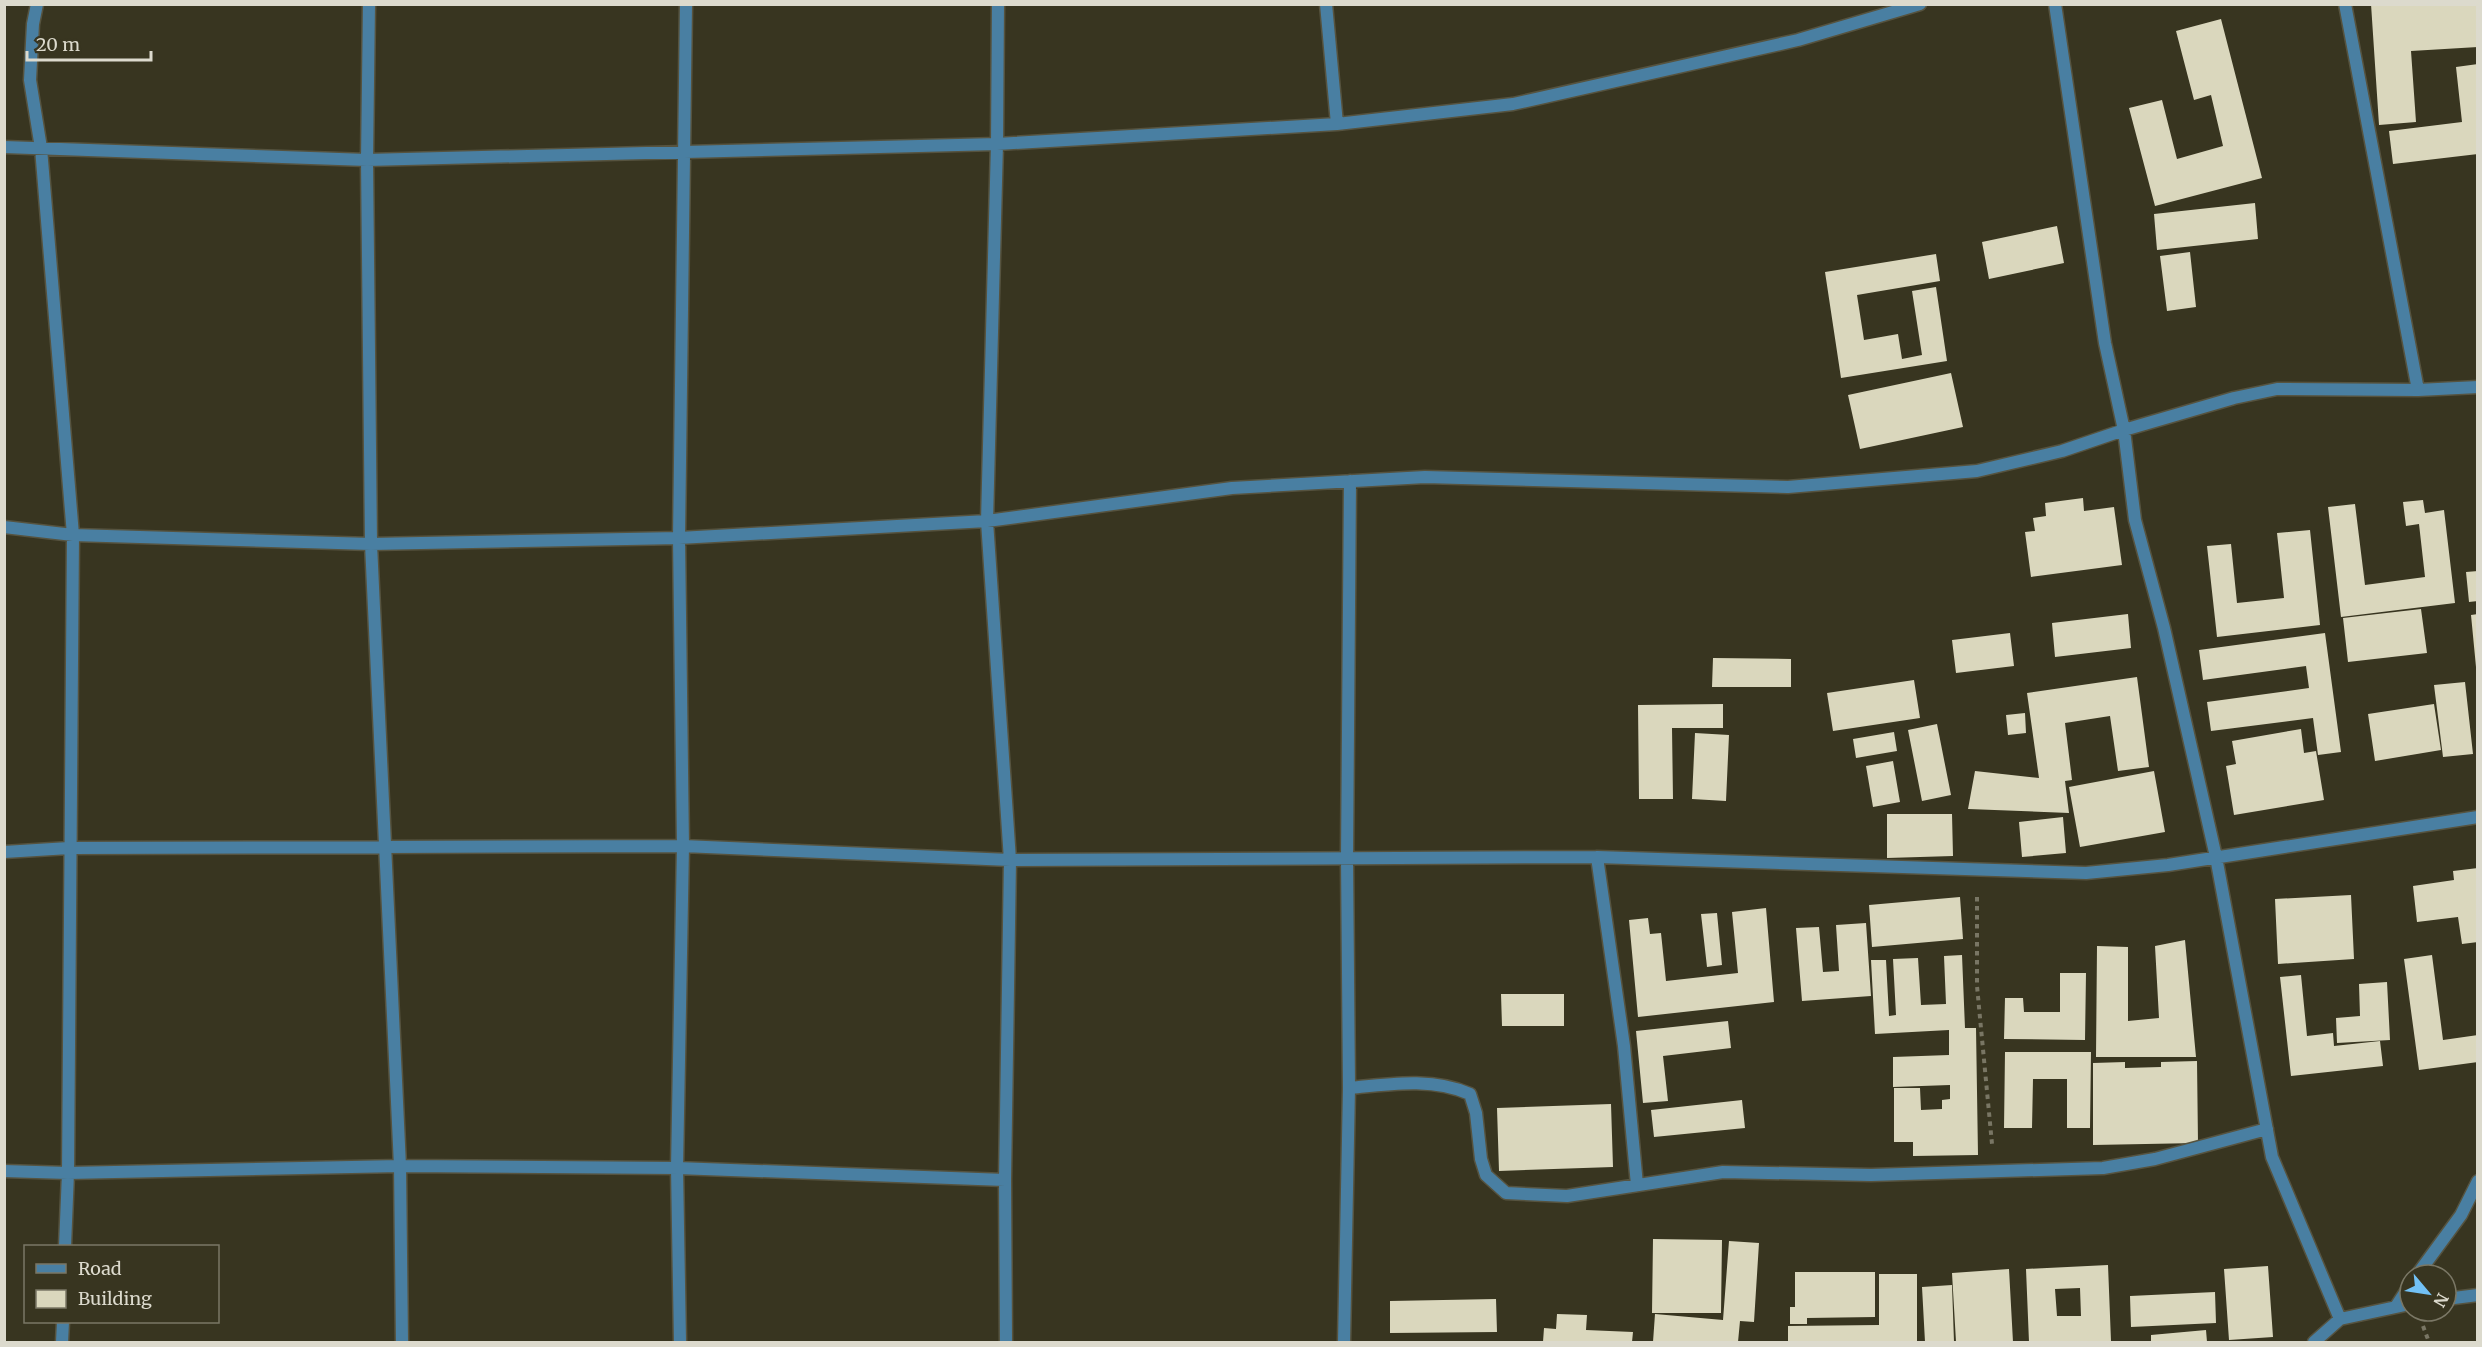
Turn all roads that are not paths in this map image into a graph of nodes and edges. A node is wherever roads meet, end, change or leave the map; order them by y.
1 (37, 4) edge
2 (369, 4) edge
3 (686, 4) edge
4 (998, 4) edge
5 (1326, 4) edge
6 (1920, 4) edge
7 (2055, 4) edge
8 (2346, 4) edge
9 (1338, 124) junction
10 (997, 144) junction
11 (4, 147) edge
12 (41, 148) junction
13 (686, 150) junction
14 (367, 160) junction
15 (2478, 387) edge
16 (2418, 390) junction
17 (2124, 430) junction
18 (1350, 481) junction
19 (987, 521) junction
20 (4, 527) edge
21 (73, 535) junction
22 (679, 538) junction
23 (371, 544) junction
24 (2478, 817) edge
25 (386, 846) junction
26 (683, 846) junction
27 (69, 848) junction
28 (4, 852) edge
29 (1597, 857) junction
30 (2216, 857) junction
31 (1347, 858) junction
32 (1010, 860) junction
33 (1349, 1088) junction
34 (2267, 1129) junction
35 (400, 1166) junction
36 (677, 1168) junction
37 (4, 1171) edge
38 (68, 1173) junction
39 (1005, 1180) junction
40 (2478, 1181) edge
41 (1637, 1185) junction
42 (65, 1245) edge
43 (2426, 1263) edge
44 (2478, 1295) edge
45 (2458, 1298) edge
46 (2397, 1305) edge
47 (2340, 1319) junction
48 (63, 1323) edge
49 (62, 1342) edge
50 (402, 1342) edge
51 (680, 1342) edge
52 (1006, 1342) edge
53 (1344, 1342) edge
54 (2314, 1342) edge

1 - 12 street
2 - 14 street
3 - 13 street
4 - 10 street
5 - 9 street
6 - 9 street
7 - 17 street
8 - 16 street
9 - 10 street
10 - 13 street
10 - 19 street
11 - 12 street
12 - 14 street
12 - 21 street
13 - 14 street
13 - 22 street
14 - 23 street
15 - 16 street
16 - 17 street
17 - 18 street
17 - 30 street
18 - 19 street
18 - 31 street
19 - 22 street
19 - 32 street
20 - 21 street
21 - 23 street
21 - 27 street
22 - 23 street
22 - 26 street
23 - 25 street
24 - 30 street
25 - 26 street
25 - 27 street
25 - 35 street
26 - 32 street
26 - 36 street
27 - 28 street
27 - 38 street
29 - 30 street
29 - 31 street
29 - 41 street
30 - 34 street
31 - 32 street
31 - 33 street
32 - 39 street
33 - 41 street
33 - 53 street
34 - 41 street
34 - 47 street
35 - 36 street
35 - 38 street
35 - 50 street
36 - 39 street
36 - 51 street
37 - 38 street
38 - 42 street
39 - 52 street
40 - 43 street
44 - 45 street
46 - 47 street
47 - 54 street
48 - 49 street

